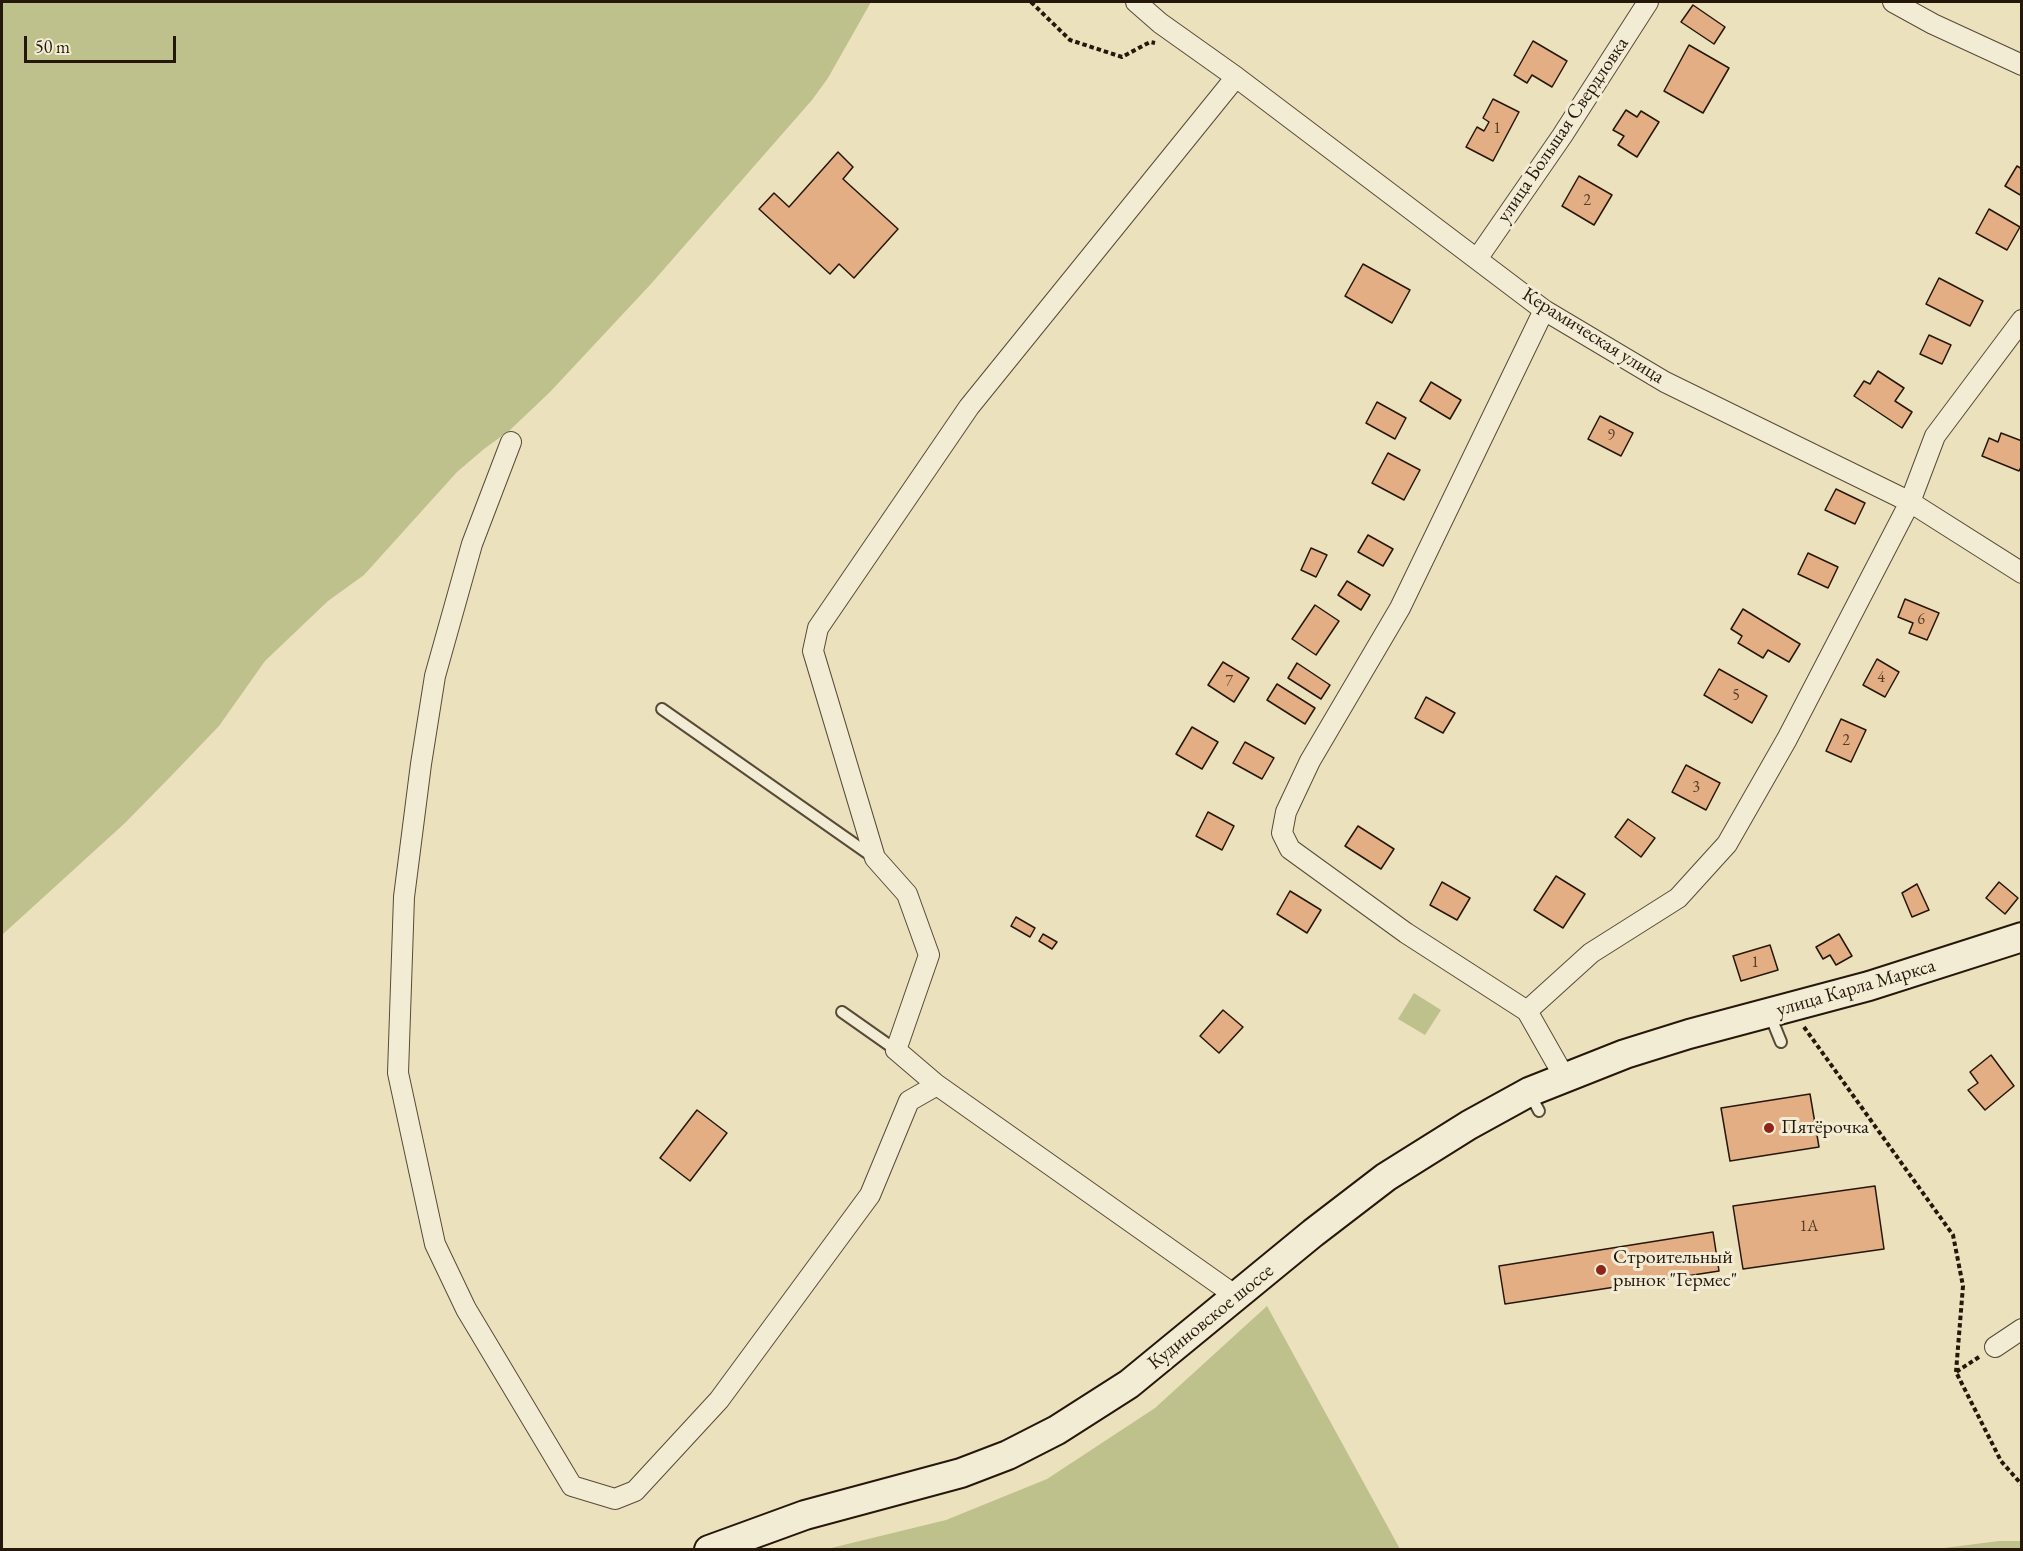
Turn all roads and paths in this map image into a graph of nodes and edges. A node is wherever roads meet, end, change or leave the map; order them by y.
1 (1031, 2) edge
2 (1136, 2) edge
3 (1648, 2) edge
4 (1893, 2) edge
5 (1197, 48) junction
6 (2022, 65) edge
7 (1236, 77) junction
8 (1477, 259) junction
9 (1544, 310) junction
10 (2022, 320) edge
11 (511, 442) dead end
12 (1910, 502) junction
13 (2022, 573) edge
14 (662, 709) dead end
15 (875, 858) junction
16 (2022, 937) edge
17 (1779, 1010) junction
18 (1527, 1011) junction
19 (842, 1012) dead end
20 (1689, 1034) joint
21 (1781, 1042) dead end
22 (896, 1050) junction
23 (1564, 1078) junction
24 (937, 1085) junction
25 (1236, 1296) junction
26 (2022, 1329) edge
27 (1995, 1347) joint
28 (1956, 1372) junction
29 (2022, 1485) edge
30 (709, 1550) edge

1 - 5 path
2 - 5 street, Керамическая улица
3 - 8 street, улица Большая Свердловка
4 - 6 street
5 - 7 street, Керамическая улица
7 - 8 street, Керамическая улица
7 - 15 street
8 - 9 street, Керамическая улица
9 - 12 street, Керамическая улица
9 - 18 street
10 - 12 street
11 - 24 street
12 - 13 street, Керамическая улица
12 - 18 street
14 - 15 lane
15 - 22 street
16 - 17 main road, улица Карла Маркса
17 - 20 main road, улица Карла Маркса
17 - 21 lane
17 - 28 path
18 - 23 street
19 - 22 lane
20 - 23 main road, Кудиновское шоссе
22 - 24 street
23 - 25 main road, Кудиновское шоссе
24 - 25 street
25 - 30 main road, Кудиновское шоссе
26 - 27 street
27 - 28 path
28 - 29 path

